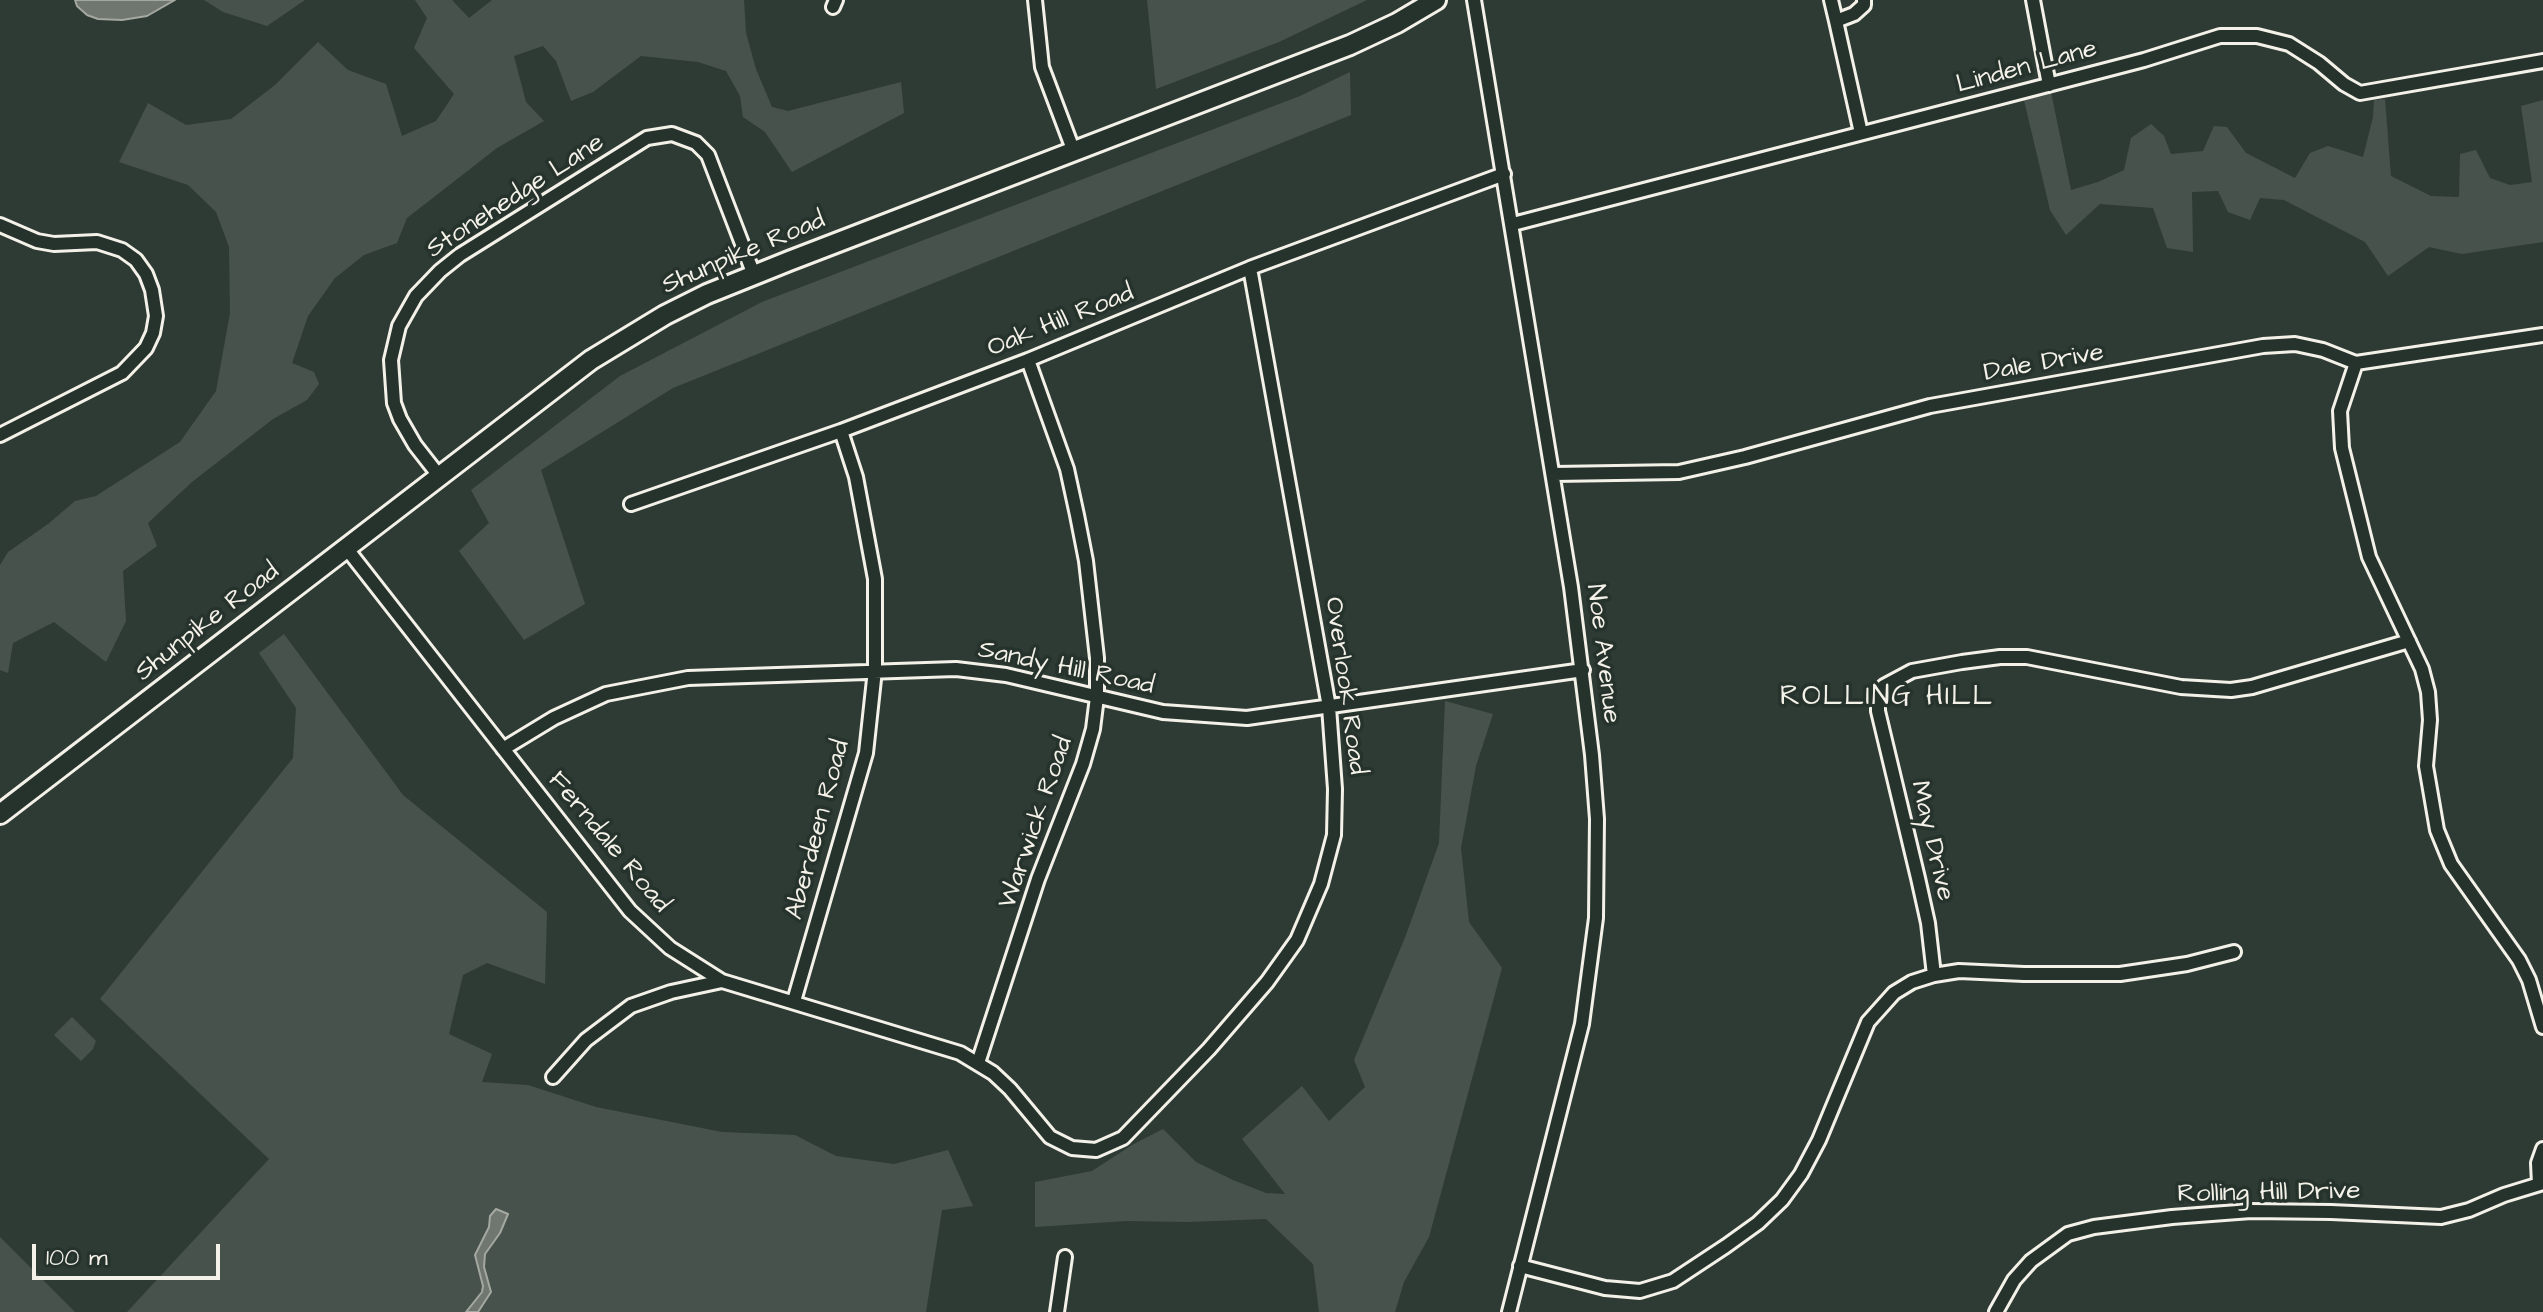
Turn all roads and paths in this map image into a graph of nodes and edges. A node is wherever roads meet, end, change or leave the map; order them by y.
1 (1035, 0) edge
2 (1436, 0) edge
3 (1474, 0) edge
4 (1831, 0) edge
5 (1864, 0) edge
6 (2033, 0) edge
7 (1836, 21) junction
8 (2543, 61) edge
9 (2049, 85) junction
10 (1861, 133) junction
11 (1074, 152) junction
12 (1504, 174) junction
13 (1513, 224) junction
14 (0, 225) edge
15 (1250, 268) junction
16 (754, 275) junction
17 (2543, 335) edge
18 (1028, 360) junction
19 (2356, 363) junction
20 (841, 431) junction
21 (0, 435) edge
22 (1554, 474) junction
23 (440, 477) junction
24 (631, 504) dead end
25 (347, 549) junction
26 (2409, 641) junction
27 (875, 670) junction
28 (1583, 670) junction
29 (1097, 697) junction
30 (1329, 707) junction
31 (503, 749) junction
32 (0, 814) edge
33 (2234, 952) dead end
34 (1934, 975) junction
35 (722, 981) junction
36 (794, 1001) junction
37 (2543, 1027) edge
38 (978, 1063) junction
39 (553, 1077) dead end
40 (1123, 1138) joint
41 (2543, 1149) edge
42 (2541, 1184) edge
43 (1065, 1257) dead end
44 (1520, 1266) junction
45 (1057, 1312) edge
46 (1509, 1312) edge
47 (1996, 1312) edge

1 - 11 street
2 - 11 main road, Shunpike Road
3 - 12 street, Noe Avenue
4 - 7 street
5 - 7 street
6 - 9 street
7 - 10 street
8 - 9 street, Linden Lane
9 - 10 street, Linden Lane
10 - 13 street, Linden Lane
11 - 16 main road, Shunpike Road
12 - 13 street, Noe Avenue
12 - 15 street, Oak Hill Road
13 - 22 street, Noe Avenue
14 - 21 street
15 - 18 street, Oak Hill Road
15 - 30 street, Overlook Road
16 - 23 main road, Shunpike Road
16 - 23 street, Stonehedge Lane
17 - 19 street, Dale Drive
18 - 20 street, Oak Hill Road
18 - 29 street, Warwick Road
19 - 22 street, Dale Drive
19 - 26 street
20 - 24 street, Oak Hill Road
20 - 27 street, Aberdeen Road
22 - 28 street, Noe Avenue
23 - 25 main road, Shunpike Road
25 - 31 street, Ferndale Road
25 - 32 main road, Shunpike Road
26 - 34 street, May Drive
26 - 37 street
27 - 29 street, Sandy Hill Road
27 - 31 street, Sandy Hill Road
27 - 36 street, Aberdeen Road
28 - 30 street, Sandy Hill Road
28 - 44 street, Noe Avenue
29 - 30 street, Sandy Hill Road
29 - 38 street, Warwick Road
30 - 40 street, Overlook Road
31 - 35 street, Ferndale Road
33 - 34 street
34 - 44 street
35 - 36 street, Ferndale Road
35 - 39 street
36 - 38 street, Ferndale Road
38 - 40 street, Ferndale Road
41 - 42 street, Rolling Hill Drive
42 - 47 street, Rolling Hill Drive
43 - 45 street
44 - 46 street, Noe Avenue

